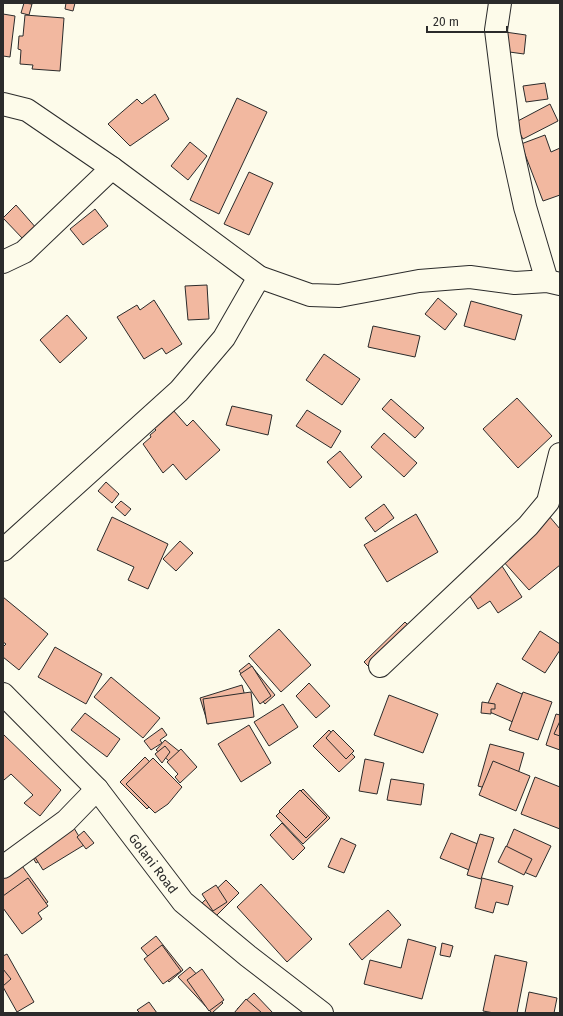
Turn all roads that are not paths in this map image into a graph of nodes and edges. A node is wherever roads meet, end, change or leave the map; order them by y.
1 (500, 3) edge
2 (3, 104) edge
3 (112, 168) junction
4 (3, 262) edge
5 (259, 277) junction
6 (554, 283) edge
7 (560, 454) edge
8 (3, 550) edge
9 (380, 666) dead end
10 (3, 694) edge
11 (96, 789) junction
12 (3, 867) edge
13 (322, 1013) edge

1 - 6 street
2 - 3 street
3 - 4 street
3 - 5 street
5 - 6 street
5 - 8 street
7 - 9 street
10 - 11 street, Golani Road
11 - 12 street
11 - 13 street, Golani Road

